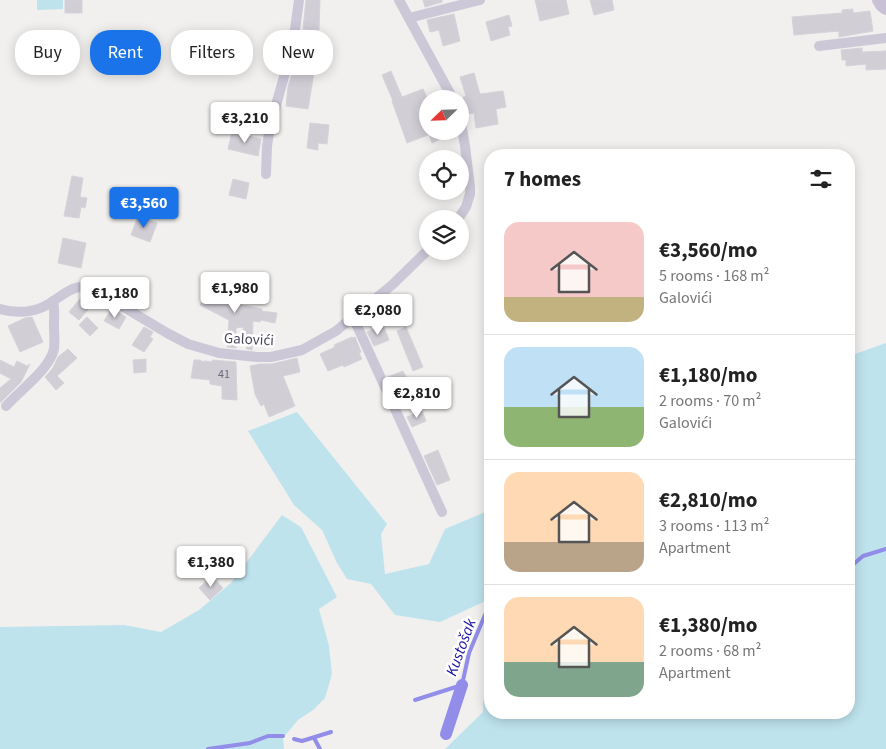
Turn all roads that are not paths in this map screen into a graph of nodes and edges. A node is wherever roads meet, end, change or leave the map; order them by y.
1 (299, 0) edge
2 (399, 0) edge
3 (480, 0) edge
4 (878, 0) edge
5 (886, 8) edge
6 (409, 18) junction
7 (886, 38) edge
8 (819, 46) dead end
9 (448, 90) edge
10 (464, 140) edge
11 (266, 174) dead end
12 (464, 210) edge
13 (419, 259) edge
14 (53, 301) junction
15 (0, 309) edge
16 (353, 317) junction
17 (6, 406) dead end
18 (442, 512) dead end

1 - 11 street
2 - 6 street
3 - 6 street
4 - 5 street
6 - 9 street
7 - 8 street
10 - 12 street
13 - 16 street, Galovići
14 - 15 street, Galovići
14 - 16 street, Galovići
14 - 17 street
16 - 18 street

